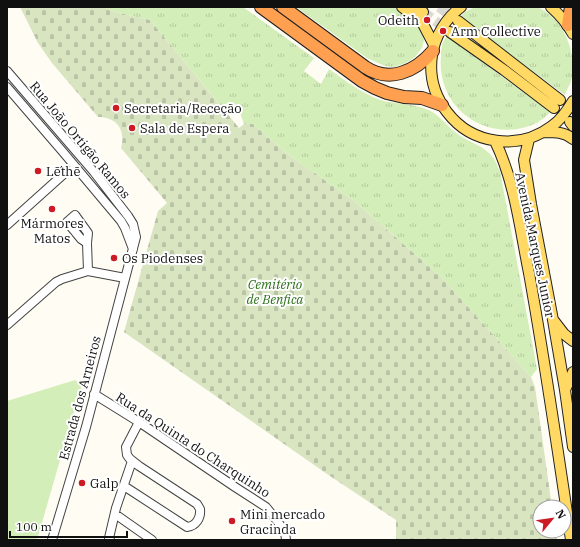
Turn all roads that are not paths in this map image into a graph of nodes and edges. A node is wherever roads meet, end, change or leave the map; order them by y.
1 (261, 7) edge
2 (283, 7) edge
3 (402, 7) edge
4 (461, 7) edge
5 (551, 7) edge
6 (571, 7) edge
7 (458, 21) tunnel mouth
8 (571, 29) edge
9 (450, 32) tunnel mouth
10 (433, 48) junction
11 (7, 71) edge
12 (7, 87) edge
13 (560, 100) dead end
14 (573, 101) edge
15 (442, 105) junction
16 (554, 108) dead end
17 (544, 132) junction
18 (529, 139) junction
19 (573, 139) edge
20 (495, 141) junction
21 (78, 170) junction
22 (7, 225) edge
23 (87, 243) dead end
24 (133, 249) junction
25 (130, 263) joint
26 (88, 271) junction
27 (125, 278) junction
28 (553, 320) junction
29 (7, 325) edge
30 (573, 341) edge
31 (573, 372) edge
32 (565, 390) junction
33 (94, 394) junction
34 (138, 422) junction
35 (573, 447) edge
36 (132, 462) junction
37 (124, 486) junction
38 (115, 514) junction
39 (52, 540) edge
40 (110, 540) edge
41 (152, 540) edge
42 (286, 540) edge
43 (571, 540) edge

1 - 15 highway
2 - 10 highway
3 - 10 main road
4 - 10 main road
5 - 8 main road
6 - 8 highway
7 - 13 main road
9 - 16 main road
10 - 15 main road
11 - 24 street, Rua João Ortigão Ramos
12 - 21 street, Rua João Ortigão Ramos
14 - 17 main road
15 - 20 main road
17 - 18 main road
17 - 19 main road
18 - 20 main road
18 - 28 main road, Avenida Marques Junior
20 - 43 main road, Avenida Marques Junior
21 - 22 street
21 - 24 street, Rua João Ortigão Ramos
23 - 26 street
24 - 25 street, Rua João Ortigão Ramos
25 - 27 street, Estrada dos Arneiros
26 - 27 street
26 - 29 street
27 - 33 street, Estrada dos Arneiros
28 - 30 main road
28 - 32 main road, Avenida Marques Junior
31 - 32 main road
32 - 35 main road, Avenida Marques Junior
33 - 34 street, Rua da Quinta do Charquinho
33 - 39 street, Estrada dos Arneiros
34 - 36 street
34 - 42 street, Rua da Quinta do Charquinho
36 - 37 street
36 - 37 street
37 - 38 street
38 - 40 street
38 - 41 street

